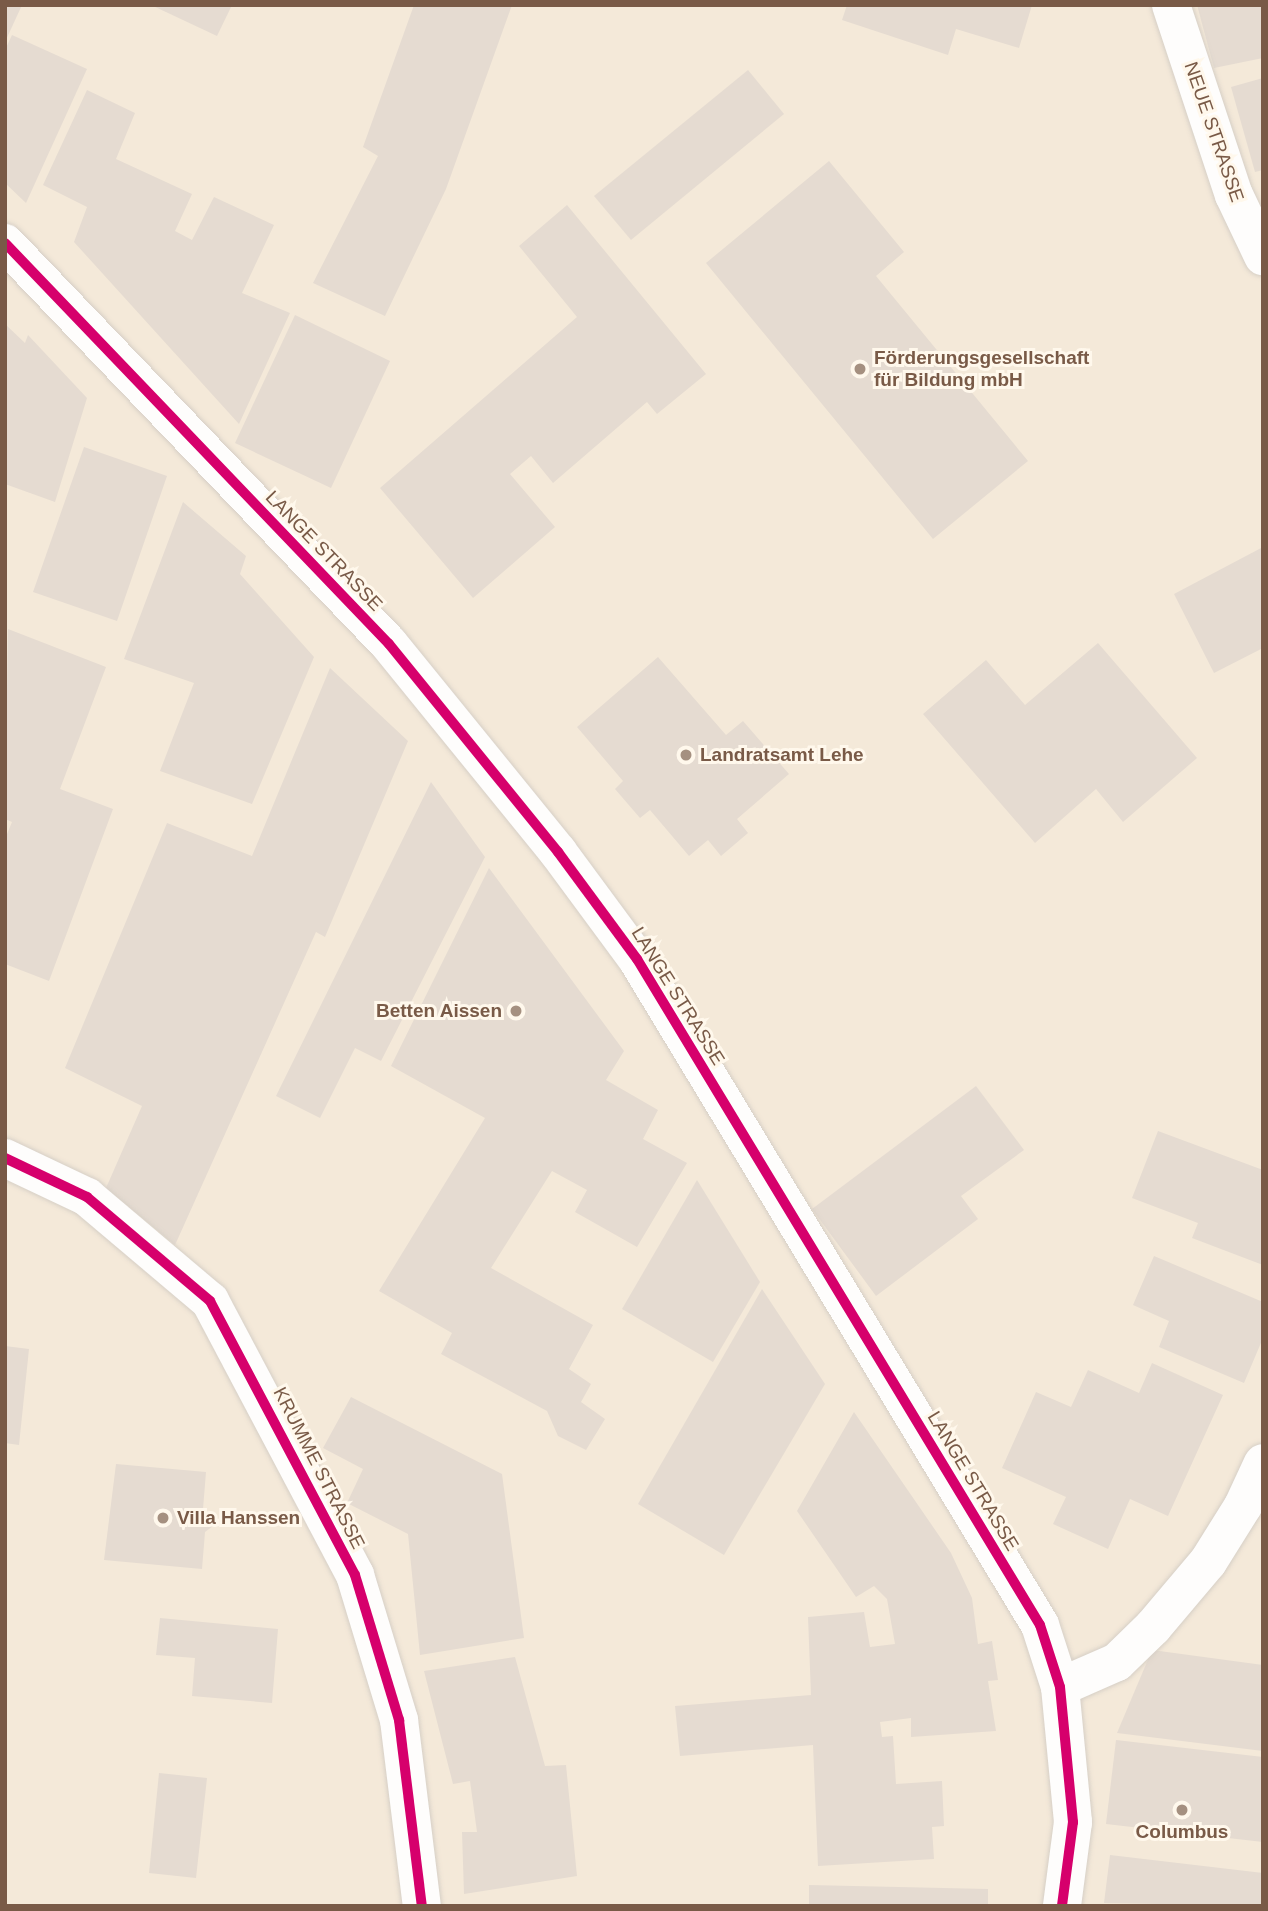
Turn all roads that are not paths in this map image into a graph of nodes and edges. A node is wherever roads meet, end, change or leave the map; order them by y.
1 (1171, 5) edge
2 (5, 243) edge
3 (1263, 256) edge
4 (5, 1158) edge
5 (1263, 1463) edge
6 (1060, 1687) junction
7 (422, 1906) edge
8 (1062, 1906) edge

1 - 3 street, NEUE STRASSE
2 - 6 street, LANGE STRASSE
4 - 7 street, KRUMME STRASSE
5 - 6 street
6 - 8 street, LANGE STRASSE

